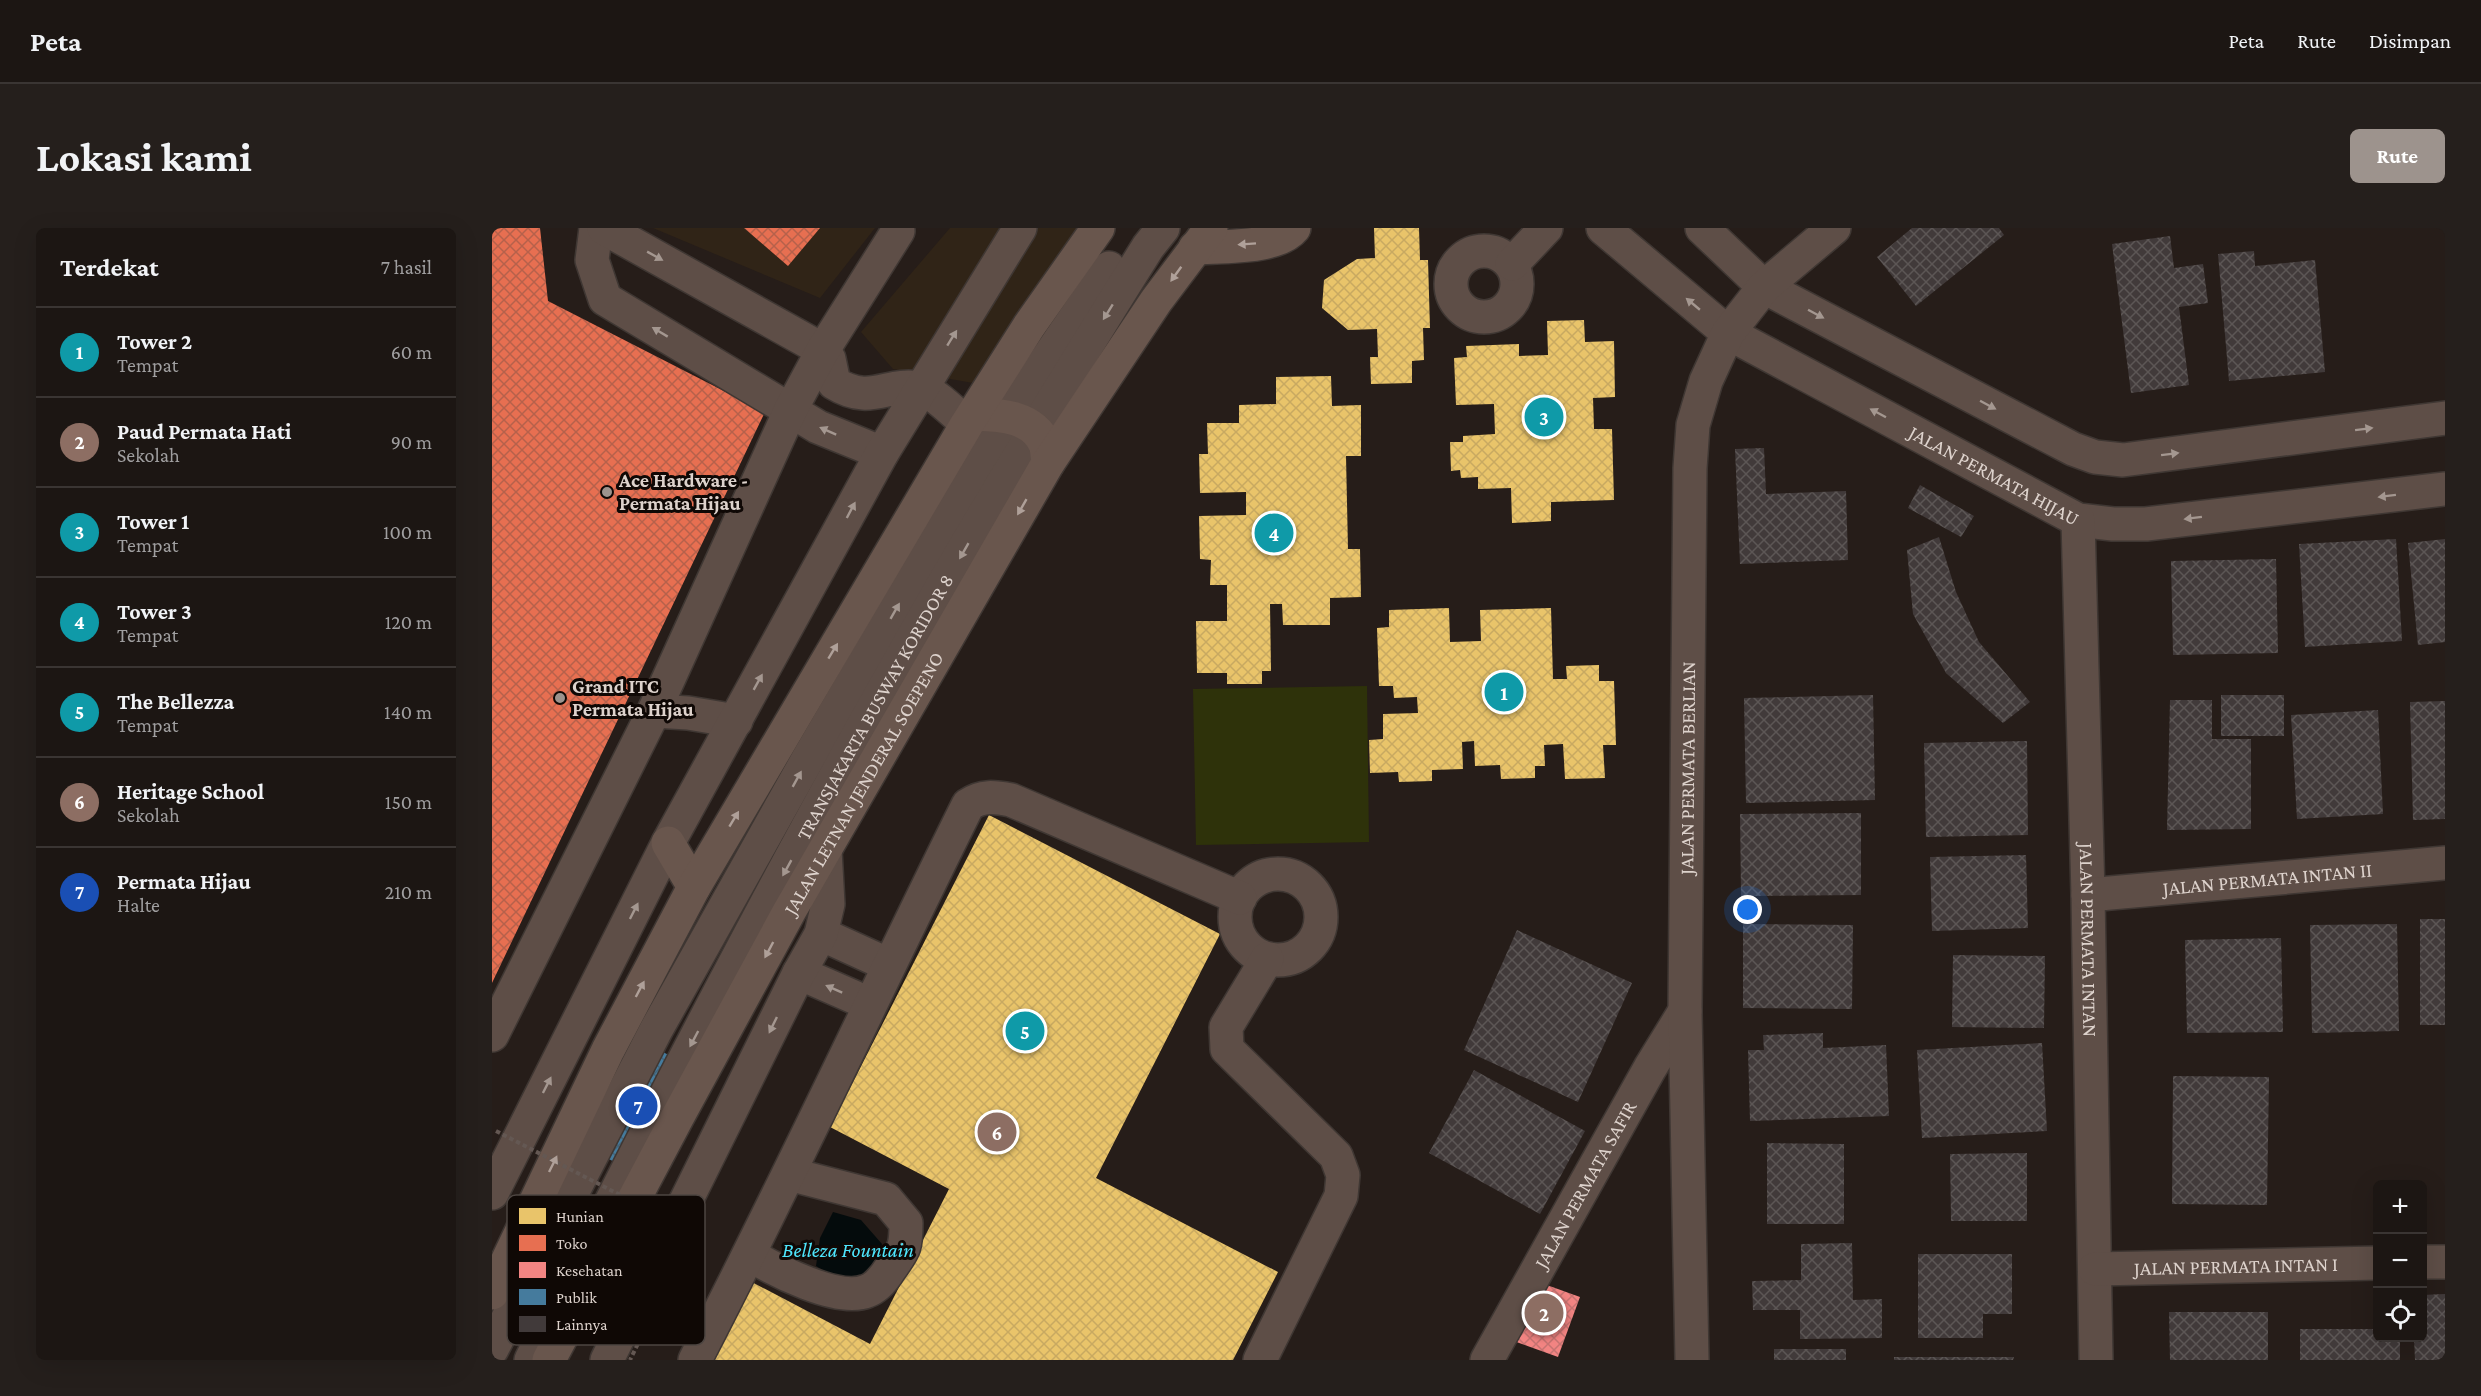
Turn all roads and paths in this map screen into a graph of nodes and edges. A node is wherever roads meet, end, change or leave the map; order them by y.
1 (596, 228) edge
2 (604, 228) edge
3 (1020, 228) edge
4 (1098, 228) edge
5 (1136, 228) edge
6 (1163, 228) edge
7 (1294, 228) edge
8 (1546, 228) edge
9 (1603, 228) edge
10 (1702, 228) edge
11 (1834, 228) edge
12 (898, 231) dead end
13 (1203, 238) edge
14 (1512, 264) dead end
15 (1764, 287) junction
16 (1728, 333) junction
17 (823, 350) junction
18 (921, 388) junction
19 (791, 409) junction
20 (2445, 418) edge
21 (971, 419) junction
22 (1021, 423) junction
23 (882, 453) junction
24 (1048, 463) junction
25 (2445, 489) edge
26 (2078, 520) junction
27 (654, 711) junction
28 (736, 721) junction
29 (668, 843) junction
30 (825, 850) junction
31 (2445, 863) edge
32 (694, 887) junction
33 (2088, 896) junction
34 (1240, 898) junction
35 (821, 934) junction
36 (1267, 959) junction
37 (889, 965) junction
38 (799, 973) junction
39 (870, 1004) junction
40 (1685, 1011) junction
41 (492, 1035) edge
42 (495, 1131) dead end
43 (789, 1174) junction
44 (492, 1193) edge
45 (539, 1195) edge
46 (571, 1195) edge
47 (615, 1195) edge
48 (620, 1195) edge
49 (636, 1195) edge
50 (689, 1195) edge
51 (750, 1255) junction
52 (507, 1262) edge
53 (2427, 1262) edge
54 (2445, 1262) edge
55 (2373, 1263) edge
56 (2095, 1269) junction
57 (492, 1293) edge
58 (507, 1320) edge
59 (705, 1341) edge
60 (539, 1345) edge
61 (557, 1345) edge
62 (614, 1345) edge
63 (637, 1345) edge
64 (703, 1345) edge
65 (492, 1349) edge
66 (531, 1360) edge
67 (549, 1360) edge
68 (607, 1360) edge
69 (630, 1360) edge
70 (695, 1360) edge
71 (1260, 1360) edge
72 (1487, 1360) edge
73 (1692, 1360) edge
74 (2096, 1360) edge

19 -> 1 street
2 -> 17 street
18 -> 3 street
4 - 21 main road
5 - 22 street, TRANSJAKARTA BUSWAY KORIDOR 8
6 -> 22 street, TRANSJAKARTA BUSWAY KORIDOR 8
7 -> 13 main road
8 - 14 street
16 -> 9 street, JALAN PERMATA HIJAU
10 - 15 street
11 - 15 street, JALAN PERMATA BERLIAN
12 - 17 street
13 -> 24 main road, JALAN LETNAN JENDERAL SOEPENO
15 - 16 street, JALAN PERMATA BERLIAN
15 -> 20 street
26 -> 16 street, JALAN PERMATA HIJAU
16 - 40 street, JALAN PERMATA BERLIAN
17 - 18 street
17 - 19 street
18 - 21 street
18 - 23 street
23 -> 19 street
19 - 27 street
21 - 22 main road
32 -> 21 main road
22 - 24 main road
46 -> 22 street, TRANSJAKARTA BUSWAY KORIDOR 8
22 -> 47 street, TRANSJAKARTA BUSWAY KORIDOR 8
28 -> 23 street
24 -> 30 main road, JALAN LETNAN JENDERAL SOEPENO
25 -> 26 street, JALAN PERMATA HIJAU
26 - 33 street, JALAN PERMATA INTAN
27 - 28 street
27 - 41 street
28 - 29 street
29 - 32 main road
44 -> 29 street
30 - 35 street
30 -> 49 main road, JALAN LETNAN JENDERAL SOEPENO
31 - 33 street, JALAN PERMATA INTAN II
45 -> 32 main road
33 - 56 street, JALAN PERMATA INTAN
34 - 36 street
34 - 36 street
34 - 37 street
35 - 37 street
35 - 38 street
36 - 71 street
37 - 39 street
39 -> 38 street
38 -> 50 street
39 - 43 street
40 - 72 street, JALAN PERMATA SAFIR
40 - 73 street, JALAN PERMATA BERLIAN
42 - 48 path, bridge
43 - 51 street
43 - 51 street
51 - 59 street
57 -> 52 main road
53 - 54 street
55 - 56 street, JALAN PERMATA INTAN I
56 - 74 street, JALAN PERMATA INTAN
65 -> 58 street, TRANSJAKARTA BUSWAY KORIDOR 8
60 -> 66 street, TRANSJAKARTA BUSWAY KORIDOR 8
61 -> 67 main road, JALAN LETNAN JENDERAL SOEPENO
62 -> 68 street
63 - 69 path, bridge
64 - 70 street

